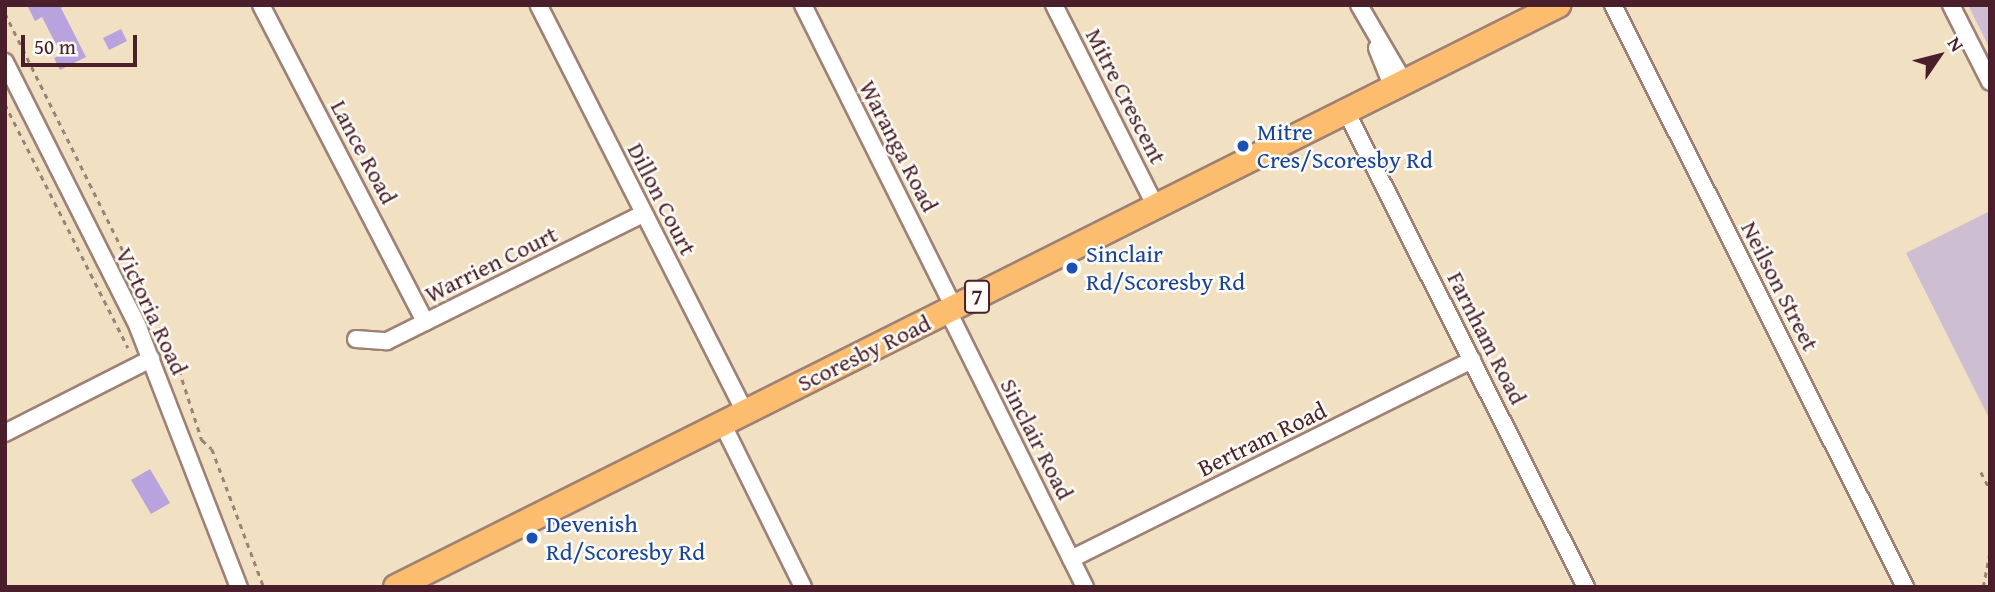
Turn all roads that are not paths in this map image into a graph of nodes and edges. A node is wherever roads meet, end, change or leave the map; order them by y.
1 (261, 5) edge
2 (803, 5) edge
3 (1055, 5) edge
4 (1359, 5) edge
5 (1558, 5) edge
6 (1614, 5) edge
7 (1951, 5) edge
8 (539, 6) edge
9 (5, 62) edge
10 (1990, 82) edge
11 (1398, 85) junction
12 (1346, 111) junction
13 (1156, 207) junction
14 (643, 214) junction
15 (951, 310) junction
16 (425, 322) junction
17 (356, 339) dead end
18 (151, 359) junction
19 (1472, 360) junction
20 (745, 412) junction
21 (722, 424) junction
22 (5, 433) edge
23 (1072, 559) junction
24 (239, 587) edge
25 (396, 587) edge
26 (803, 587) edge
27 (1085, 587) edge
28 (1586, 587) edge
29 (1905, 587) edge

1 - 16 street, Lance Road
2 - 15 street, Waranga Road
3 - 13 street, Mitre Crescent
4 - 11 street
5 - 11 main road, Scoresby Road / 7
6 - 29 street, Neilson Street
7 - 10 street
8 - 14 street, Dillon Court
9 - 18 street, Victoria Road
11 - 12 main road, Scoresby Road / 7
12 - 13 main road, Scoresby Road / 7
12 - 19 street, Farnham Road
13 - 15 main road, Scoresby Road / 7
14 - 16 street, Warrien Court
14 - 20 street, Dillon Court
15 - 20 main road, Scoresby Road / 7
15 - 23 street, Sinclair Road
16 - 17 street, Warrien Court
18 - 22 street
18 - 24 street, Victoria Road
19 - 23 street, Bertram Road
19 - 28 street, Farnham Road
20 - 21 main road, Scoresby Road / 7
21 - 25 main road, Scoresby Road / 7
21 - 26 street
23 - 27 street, Sinclair Road

